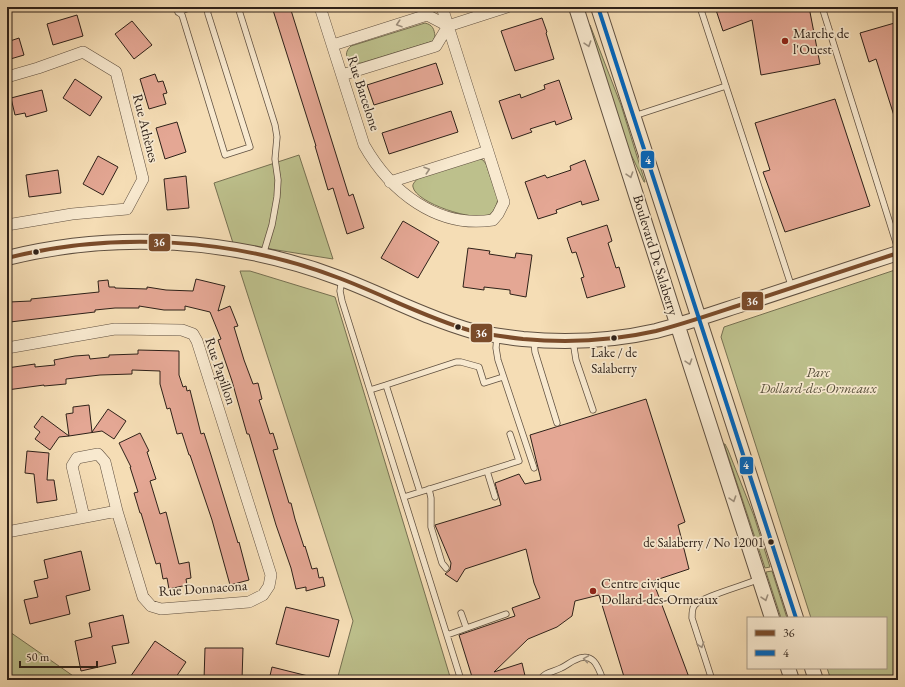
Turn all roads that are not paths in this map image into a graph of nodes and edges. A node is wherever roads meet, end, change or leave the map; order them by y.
1 (192, 7) edge
2 (207, 7) edge
3 (238, 7) edge
4 (320, 7) edge
5 (442, 7) edge
6 (507, 7) edge
7 (576, 7) edge
8 (598, 7) edge
9 (700, 7) edge
10 (822, 7) edge
11 (177, 9) edge
12 (448, 26) junction
13 (333, 45) junction
14 (342, 75) junction
15 (7, 77) edge
16 (726, 86) junction
17 (634, 116) junction
18 (488, 151) junction
19 (390, 182) junction
20 (7, 225) edge
21 (898, 249) edge
22 (898, 253) edge
23 (263, 255) junction
24 (7, 258) edge
25 (342, 279) junction
26 (792, 288) junction
27 (699, 318) junction
28 (677, 325) junction
29 (497, 336) junction
30 (534, 340) junction
31 (573, 341) junction
32 (7, 348) edge
33 (504, 377) junction
34 (386, 385) junction
35 (370, 390) junction
36 (592, 410) dead end
37 (557, 423) dead end
38 (510, 434) dead end
39 (534, 468) dead end
40 (487, 471) junction
41 (429, 489) junction
42 (420, 492) junction
43 (404, 497) junction
44 (495, 497) dead end
45 (117, 511) junction
46 (84, 517) junction
47 (7, 532) edge
48 (446, 568) dead end
49 (759, 579) junction
50 (263, 595) joint
51 (461, 613) dead end
52 (506, 614) dead end
53 (772, 617) edge
54 (796, 617) edge
55 (466, 627) junction
56 (447, 635) junction
57 (788, 669) edge
58 (812, 669) edge
59 (461, 680) edge
60 (540, 680) edge
61 (603, 680) edge
62 (712, 680) edge
63 (792, 680) edge
64 (816, 680) edge

1 - 11 lane
2 - 11 lane
3 - 23 lane
4 - 13 street, Rue Barcelone
5 - 12 street, Rue Barcelone
6 - 12 street
7 -> 28 street, Boulevard De Salaberry
8 - 17 street, Boulevard De Salaberry
9 - 16 lane
10 - 21 lane
12 -> 13 street
12 - 14 street
12 - 18 street, Rue Barcelone
13 - 14 street, Rue Barcelone
14 - 19 street, Rue Barcelone
15 - 20 street, Rue Athènes
16 - 17 lane
16 - 26 lane
17 - 27 street, Boulevard De Salaberry
19 -> 18 street
18 - 19 street, Rue Barcelone
22 - 26 street
23 - 24 street
23 - 25 street
25 - 29 street
25 - 35 lane
26 - 27 street
27 - 28 street
27 - 54 street, Boulevard De Salaberry
28 - 31 street
28 -> 49 street, Boulevard De Salaberry
29 - 30 street
29 - 33 lane
30 - 31 street
30 - 37 lane
31 - 36 lane
32 - 50 street, Rue Papillon
33 - 34 lane
33 - 39 lane
34 - 35 lane
34 - 42 lane
35 - 43 lane
38 - 40 lane
40 - 41 lane
40 - 44 lane
41 - 42 lane
41 - 48 lane
42 - 43 lane
43 - 56 lane
45 - 46 street
45 - 46 street, Rue Donnacona
45 - 50 street, Rue Donnacona
46 - 47 street
49 -> 53 street, Boulevard De Salaberry
49 -> 62 lane
51 - 55 lane
52 - 55 lane
55 - 56 lane
56 - 59 lane
57 - 63 street
58 - 64 street
61 -> 60 lane

